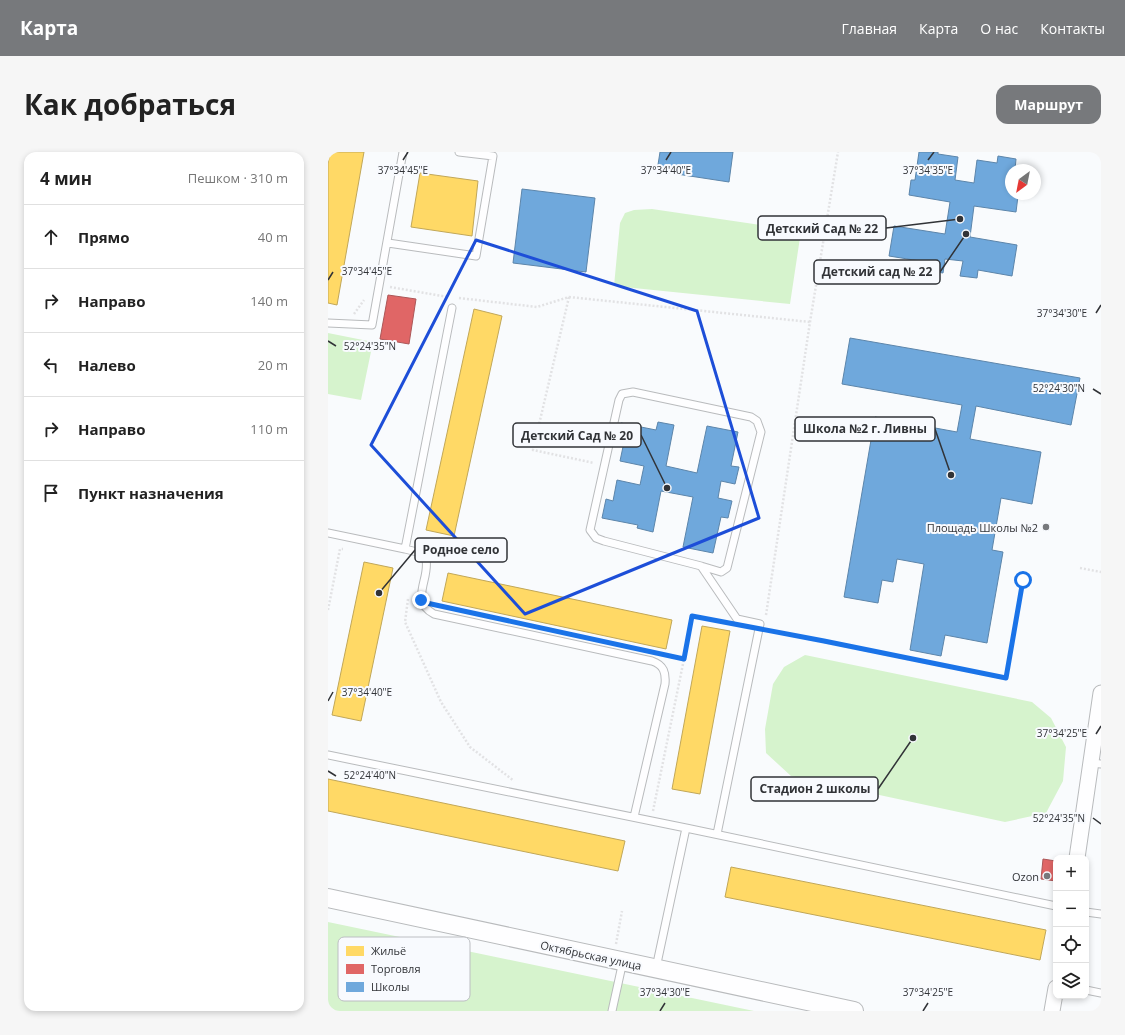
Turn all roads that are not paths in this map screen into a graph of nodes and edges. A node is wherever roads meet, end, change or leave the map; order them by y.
1 (403, 152) edge
2 (459, 152) edge
3 (388, 243) junction
4 (452, 308) dead end
5 (328, 322) edge
6 (328, 533) edge
7 (405, 549) junction
8 (701, 566) junction
9 (1101, 693) edge
10 (328, 755) edge
11 (1096, 764) edge
12 (634, 818) junction
13 (686, 828) junction
14 (717, 834) junction
15 (1078, 855) edge
16 (328, 898) edge
17 (1053, 905) edge
18 (1089, 912) edge
19 (1101, 914) edge
20 (623, 961) junction
21 (656, 968) junction
22 (1089, 991) edge
23 (1101, 993) edge
24 (1054, 999) edge
25 (612, 1011) edge
26 (854, 1011) edge
27 (1052, 1011) edge

1 - 3 lane
2 - 3 lane
3 - 5 lane
4 - 7 lane
6 - 7 lane
7 - 12 lane
8 - 8 lane
8 - 14 lane
9 - 11 street
10 - 12 lane
11 - 15 street
12 - 13 lane
13 - 14 lane
13 - 21 lane
14 - 17 lane
16 - 20 street, Октябрьская улица
18 - 19 lane
20 - 21 street, Октябрьская улица
20 - 25 lane
21 - 26 street, Октябрьская улица
22 - 23 lane
24 - 27 street

